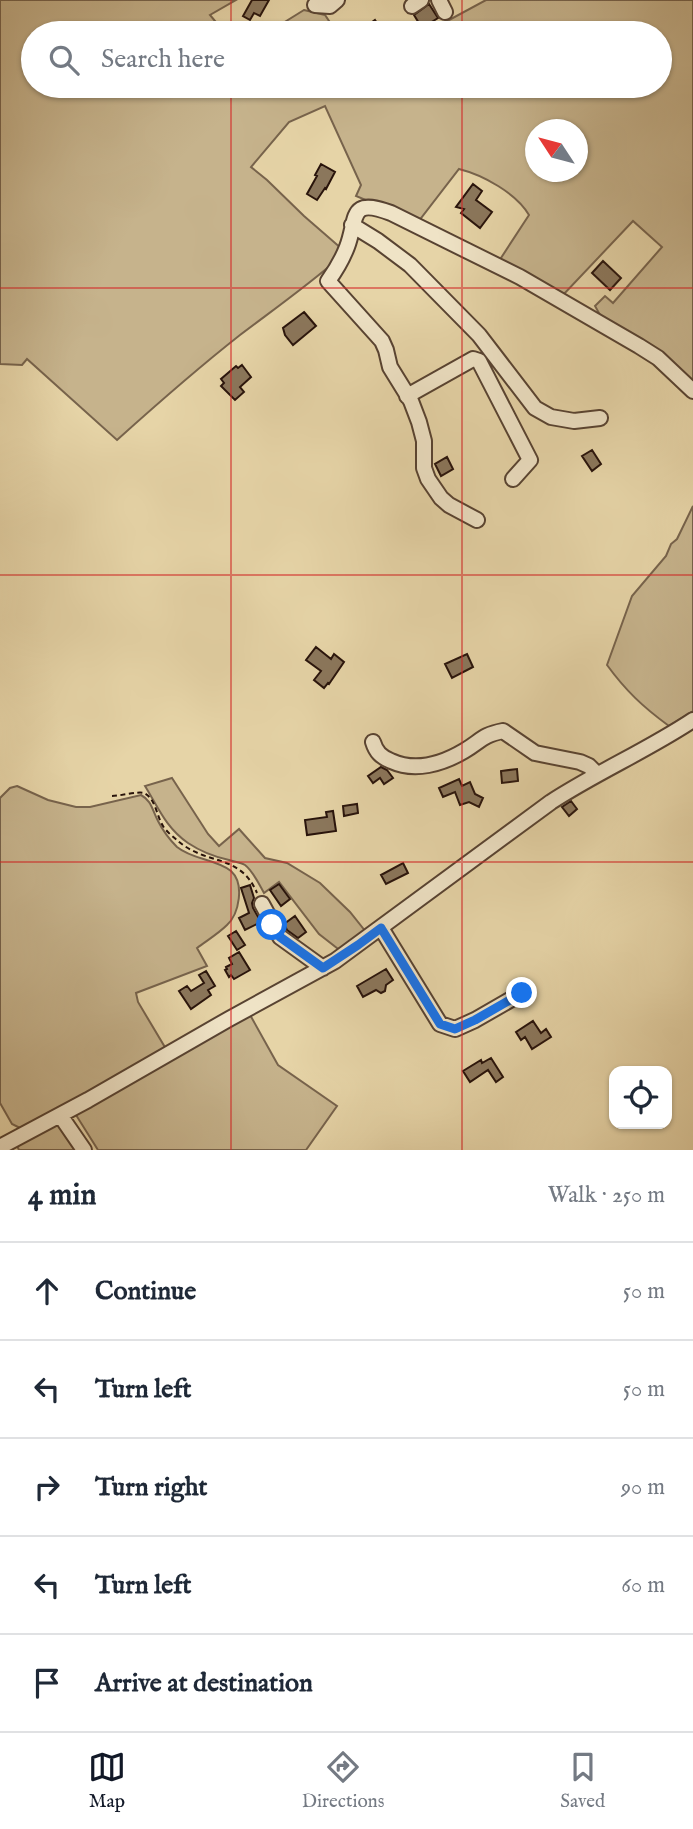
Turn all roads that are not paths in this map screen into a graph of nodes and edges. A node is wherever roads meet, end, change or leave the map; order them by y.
1 (337, 0) edge
2 (315, 5) dead end
3 (352, 225) junction
4 (693, 391) edge
5 (407, 396) junction
6 (600, 418) dead end
7 (513, 479) dead end
8 (477, 520) dead end
9 (693, 720) edge
10 (373, 742) dead end
11 (597, 774) junction
12 (262, 904) road end
13 (381, 928) junction
14 (323, 968) junction
15 (522, 993) dead end
16 (60, 1115) junction
17 (0, 1147) edge
18 (84, 1150) edge

1 - 2 street
3 - 4 street
3 - 5 street
3 - 6 street
5 - 7 street
5 - 8 street
9 - 11 street
10 - 11 street
11 - 13 street
12 - 14 street
13 - 14 street
13 - 15 street
14 - 16 street
16 - 17 street
16 - 18 street

